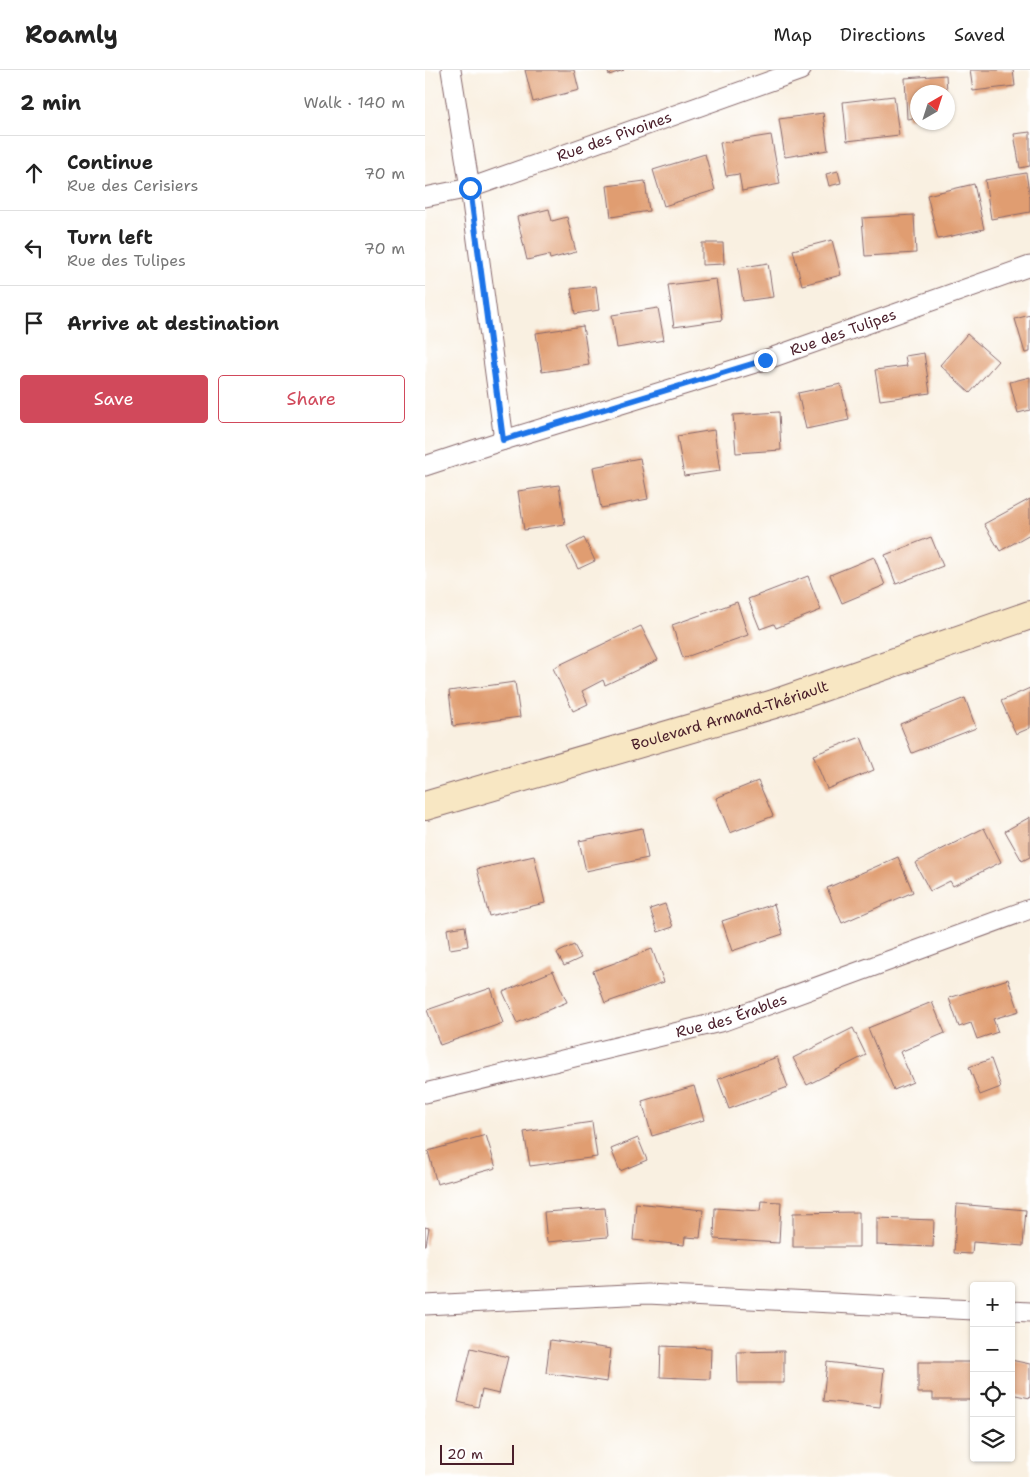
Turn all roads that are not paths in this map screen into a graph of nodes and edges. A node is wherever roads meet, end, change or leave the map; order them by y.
1 (451, 70) edge
2 (801, 70) edge
3 (470, 188) junction
4 (425, 197) edge
5 (1030, 266) edge
6 (503, 440) junction
7 (425, 466) edge
8 (1030, 615) edge
9 (425, 806) edge
10 (1030, 909) edge
11 (425, 1093) edge
12 (425, 1305) edge
13 (970, 1310) edge
14 (1015, 1312) edge
15 (1030, 1312) edge

1 - 3 street
2 - 3 street, Rue des Pivoines
3 - 4 street, Rue des Pivoines
3 - 6 street
5 - 6 street, Rue des Tulipes
6 - 7 street, Rue des Tulipes
8 - 9 street, Boulevard Armand-Thériault
10 - 11 street, Rue des Érables
12 - 13 street
14 - 15 street

